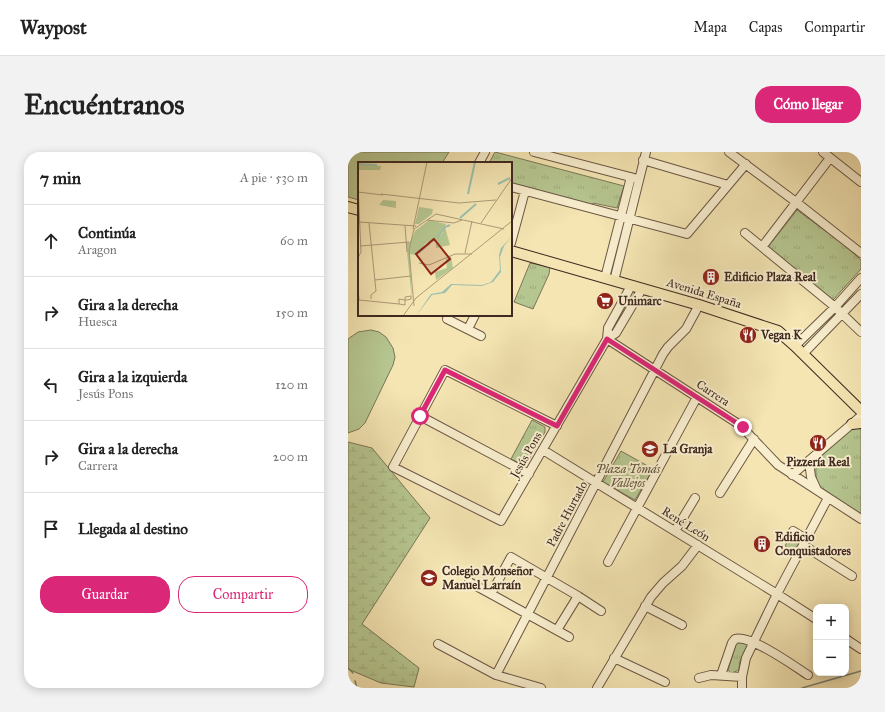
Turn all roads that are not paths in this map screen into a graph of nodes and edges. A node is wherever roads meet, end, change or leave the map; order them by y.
1 (485, 152) edge
2 (534, 152) edge
3 (728, 152) edge
4 (823, 152) edge
5 (644, 156) edge
6 (830, 158) junction
7 (480, 162) edge
8 (746, 164) junction
9 (635, 178) junction
10 (861, 182) edge
11 (728, 185) junction
12 (512, 187) edge
13 (524, 191) junction
14 (796, 202) junction
15 (625, 218) junction
16 (745, 233) dead end
17 (512, 239) edge
18 (762, 247) junction
19 (512, 251) edge
20 (861, 253) edge
21 (861, 278) edge
22 (610, 279) junction
23 (631, 286) junction
24 (642, 289) junction
25 (861, 294) edge
26 (699, 305) junction
27 (835, 307) junction
28 (842, 314) junction
29 (474, 316) edge
30 (447, 318) dead end
31 (468, 329) junction
32 (861, 332) edge
33 (481, 336) dead end
34 (607, 339) junction
35 (795, 346) junction
36 (803, 354) junction
37 (655, 370) junction
38 (697, 397) junction
39 (861, 411) edge
40 (420, 416) junction
41 (861, 416) edge
42 (856, 424) edge
43 (557, 426) junction
44 (754, 439) junction
45 (543, 450) junction
46 (809, 461) junction
47 (529, 474) junction
48 (792, 475) junction
49 (597, 483) junction
50 (817, 491) junction
51 (720, 493) dead end
52 (695, 498) dead end
53 (828, 498) junction
54 (637, 508) junction
55 (861, 519) edge
56 (675, 531) junction
57 (793, 531) dead end
58 (804, 542) junction
59 (698, 545) junction
60 (608, 562) dead end
61 (852, 576) dead end
62 (547, 577) junction
63 (469, 582) dead end
64 (491, 594) junction
65 (777, 594) junction
66 (578, 596) junction
67 (645, 606) junction
68 (601, 612) dead end
69 (528, 614) junction
70 (813, 618) edge
71 (682, 625) dead end
72 (557, 630) junction
73 (569, 637) dead end
74 (848, 640) edge
75 (753, 641) junction
76 (438, 644) dead end
77 (861, 649) edge
78 (614, 658) junction
79 (496, 675) junction
80 (721, 675) junction
81 (808, 675) dead end
82 (742, 677) junction
83 (699, 678) dead end
84 (665, 682) dead end
85 (541, 688) edge
86 (597, 688) edge
87 (742, 688) edge

1 - 7 street
2 - 9 street
3 - 8 street
4 - 6 street
5 - 9 street
5 - 11 street
6 - 10 street
6 - 14 street
8 - 11 street
8 - 14 street
9 - 15 street
11 - 15 street
12 - 13 street
13 - 15 street
13 - 17 street
14 - 18 street
14 - 20 street
15 - 22 street
16 - 18 street
18 - 27 street
19 - 22 main road, Avenida España
21 - 27 street
22 - 23 main road, Avenida España
23 - 24 main road, Avenida España
23 - 34 street, Jesús Pons
24 - 26 main road, Avenida España
24 - 34 street, Jesús Pons
25 - 28 street
26 - 35 main road, Avenida España
26 - 37 street, Padre Hurtado
27 - 28 street
27 - 35 street
28 - 32 street
28 - 36 street
29 - 31 street
30 - 31 street
31 - 33 street
34 - 37 street, Carrera
34 - 43 street, Jesús Pons
35 - 36 main road, Avenida España
36 - 39 main road, Avenida España
37 - 38 street, Carrera
37 - 49 street, Padre Hurtado
38 - 44 street, Carrera
38 - 54 street
40 - 43 street
40 - 47 street
40 - 47 street, Jesús Pons
41 - 42 street
42 - 46 street
43 - 45 street, Jesús Pons
44 - 48 street, Carrera
44 - 51 street
45 - 47 street, Jesús Pons
45 - 49 street, René León
46 - 48 street
46 - 50 street
48 - 50 street, Carrera
49 - 54 street, René León
49 - 62 street, Padre Hurtado
50 - 53 street, Carrera
52 - 56 street
53 - 55 street, Carrera
53 - 58 street
54 - 56 street, René León
54 - 60 street
56 - 59 street, René León
57 - 58 street
58 - 61 street
58 - 65 street
59 - 65 street, René León
59 - 67 street
62 - 64 street
62 - 66 street
62 - 69 street, Padre Hurtado
63 - 64 street
64 - 69 street
65 - 70 street, René León
65 - 75 street
66 - 68 street
66 - 72 street
67 - 71 street
67 - 78 street
69 - 72 street
69 - 79 street, Padre Hurtado
72 - 73 street
74 - 77 street
75 - 80 street
75 - 81 street
75 - 82 street
76 - 79 street
78 - 84 street
78 - 86 street
79 - 85 street
80 - 82 street
80 - 83 street
82 - 87 street

